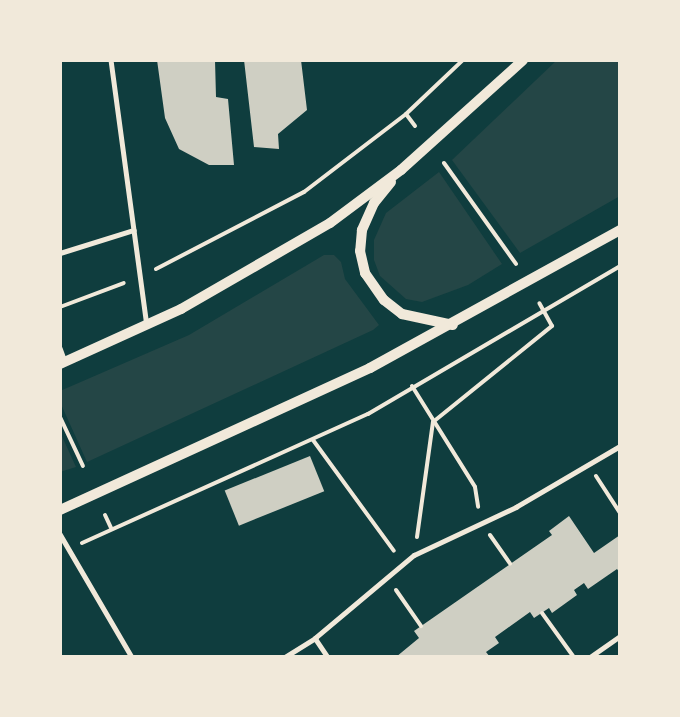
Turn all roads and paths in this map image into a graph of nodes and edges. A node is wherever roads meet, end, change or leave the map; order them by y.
1 (111, 60) edge
2 (463, 60) edge
3 (523, 60) edge
4 (406, 114) junction
5 (415, 126) dead end
6 (444, 163) dead end
7 (401, 170) junction
8 (134, 230) junction
9 (620, 230) edge
10 (60, 253) edge
11 (516, 264) dead end
12 (620, 267) edge
13 (139, 278) junction
14 (539, 303) dead end
15 (60, 307) edge
16 (542, 309) junction
17 (453, 325) junction
18 (147, 326) junction
19 (60, 348) edge
20 (63, 363) edge
21 (412, 386) junction
22 (60, 417) edge
23 (433, 422) junction
24 (313, 440) junction
25 (620, 446) edge
26 (588, 464) junction
27 (82, 466) dead end
28 (60, 510) edge
29 (620, 513) edge
30 (105, 515) dead end
31 (481, 523) junction
32 (111, 528) junction
33 (60, 534) edge
34 (68, 550) junction
35 (414, 555) junction
36 (404, 564) junction
37 (510, 564) dead end
38 (387, 578) junction
39 (542, 613) dead end
40 (421, 626) dead end
41 (620, 636) edge
42 (315, 638) junction
43 (132, 657) edge
44 (285, 657) edge
45 (328, 657) edge
46 (574, 657) edge
47 (590, 657) edge

1 - 8 lane
2 - 4 path
3 - 7 street
4 - 5 path
4 - 13 path
6 - 11 path
7 - 17 street
7 - 18 street
8 - 10 lane
8 - 13 lane
9 - 17 street
12 - 16 path
13 - 15 path
13 - 18 lane
14 - 16 path
16 - 21 path
16 - 23 path
17 - 28 street
18 - 20 street
19 - 20 lane
21 - 23 path
21 - 24 path
22 - 27 path
23 - 31 path
23 - 35 path
24 - 32 path
24 - 36 path
25 - 26 lane
26 - 29 path
26 - 31 lane
30 - 32 path
31 - 35 lane
31 - 37 path
32 - 34 path
33 - 34 lane
34 - 43 lane
35 - 36 lane
36 - 38 lane
38 - 40 path
38 - 42 lane
39 - 46 path
41 - 47 lane
42 - 44 lane
42 - 45 lane

